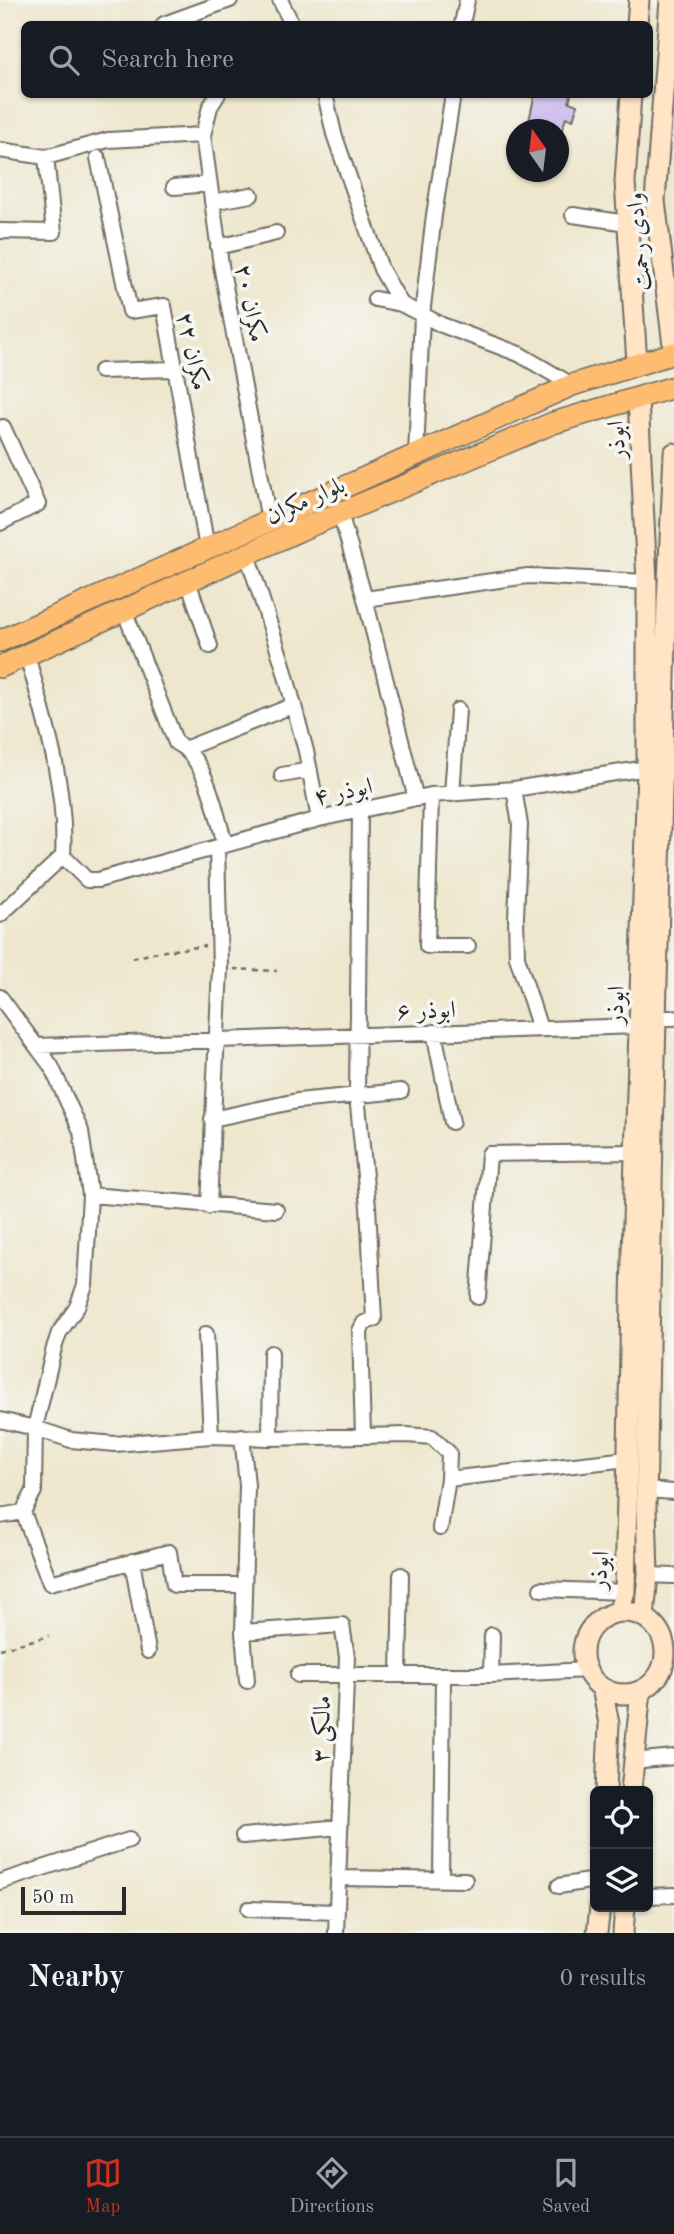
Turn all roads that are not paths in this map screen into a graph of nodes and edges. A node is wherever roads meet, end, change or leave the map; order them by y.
1 (230, 0) edge
2 (280, 0) edge
3 (467, 0) edge
4 (639, 0) edge
5 (671, 11) edge
6 (172, 21) edge
7 (290, 21) edge
8 (463, 21) edge
9 (637, 21) edge
10 (216, 98) edge
11 (326, 98) edge
12 (452, 98) edge
13 (631, 98) edge
14 (203, 135) junction
15 (0, 150) edge
16 (46, 156) junction
17 (98, 158) dead end
18 (209, 184) junction
19 (174, 187) dead end
20 (250, 195) dead end
21 (212, 202) junction
22 (573, 215) dead end
23 (627, 223) junction
24 (0, 231) edge
25 (276, 233) dead end
26 (218, 247) junction
27 (375, 299) dead end
28 (401, 304) junction
29 (422, 314) junction
30 (674, 353) edge
31 (637, 363) junction
32 (175, 369) junction
33 (101, 371) dead end
34 (572, 385) junction
35 (674, 387) edge
36 (638, 398) junction
37 (3, 427) dead end
38 (674, 453) edge
39 (416, 455) junction
40 (340, 513) junction
41 (269, 520) junction
42 (0, 523) edge
43 (206, 548) junction
44 (247, 554) junction
45 (188, 581) junction
46 (647, 582) junction
47 (365, 599) junction
48 (671, 603) edge
49 (124, 610) junction
50 (0, 641) edge
51 (210, 646) dead end
52 (27, 655) junction
53 (656, 662) junction
54 (0, 667) edge
55 (294, 705) junction
56 (458, 710) dead end
57 (187, 748) junction
58 (647, 768) junction
59 (310, 769) junction
60 (282, 775) dead end
61 (514, 789) junction
62 (452, 794) junction
63 (431, 795) junction
64 (416, 799) junction
65 (360, 811) junction
66 (319, 819) junction
67 (221, 846) junction
68 (63, 856) junction
69 (0, 915) edge
70 (468, 946) dead end
71 (666, 946) edge
72 (0, 996) edge
73 (656, 1021) edge
74 (540, 1029) junction
75 (433, 1032) junction
76 (358, 1035) junction
77 (215, 1040) junction
78 (36, 1046) junction
79 (401, 1091) dead end
80 (357, 1095) junction
81 (212, 1119) junction
82 (452, 1122) dead end
83 (635, 1152) junction
84 (90, 1195) junction
85 (209, 1206) junction
86 (276, 1210) dead end
87 (478, 1297) dead end
88 (206, 1334) dead end
89 (271, 1353) dead end
90 (0, 1420) edge
91 (34, 1428) junction
92 (211, 1436) junction
93 (242, 1436) junction
94 (363, 1436) junction
95 (270, 1438) junction
96 (628, 1459) junction
97 (448, 1479) junction
98 (646, 1490) junction
99 (674, 1492) edge
100 (23, 1512) junction
101 (0, 1516) edge
102 (440, 1528) dead end
103 (132, 1561) junction
104 (648, 1574) junction
105 (401, 1575) dead end
106 (674, 1576) edge
107 (244, 1585) junction
108 (541, 1589) dead end
109 (625, 1592) junction
110 (618, 1612) junction
111 (644, 1617) junction
112 (243, 1632) junction
113 (492, 1635) dead end
114 (148, 1651) dead end
115 (587, 1670) junction
116 (298, 1675) dead end
117 (399, 1675) junction
118 (443, 1675) junction
119 (491, 1675) junction
120 (346, 1676) junction
121 (247, 1681) dead end
122 (602, 1688) junction
123 (641, 1690) junction
124 (674, 1757) edge
125 (633, 1761) junction
126 (606, 1786) edge
127 (631, 1786) edge
128 (340, 1827) junction
129 (243, 1836) dead end
130 (129, 1840) dead end
131 (338, 1878) junction
132 (442, 1880) junction
133 (465, 1880) dead end
134 (590, 1881) edge
135 (0, 1882) edge
136 (559, 1886) dead end
137 (674, 1895) edge
138 (653, 1896) edge
139 (249, 1909) dead end
140 (337, 1912) junction
141 (599, 1912) edge
142 (625, 1912) edge
143 (335, 1933) edge
144 (597, 1933) edge
145 (623, 1933) edge

1 - 6 street
2 - 7 street
3 - 8 street
4 - 9 main road
5 - 30 main road, وادی رحمت
10 - 14 street, مکران ۲۰
11 - 28 street
12 - 29 street
13 - 23 main road, وادی رحمت
14 - 16 street
14 - 18 street, مکران ۲۰
15 - 16 street
16 - 24 street
17 - 32 street, مکران ۲۲
18 - 19 street
18 - 21 street, مکران ۲۰
20 - 21 street
21 - 26 street, مکران ۲۰
22 - 23 street
23 - 31 main road, وادی رحمت
25 - 26 street
26 - 41 street, مکران ۲۰
27 - 28 street
28 - 29 street
29 - 34 street
29 - 39 street
30 - 31 main road
31 - 34 main road
31 - 36 main road
32 - 33 street
32 - 43 street, مکران ۲۲
34 - 39 main road
35 - 36 main road, بلوار مکران
36 - 40 main road, بلوار مکران
36 - 46 main road, ابوذر
37 - 42 street
38 - 48 main road, ابوذر
39 - 41 main road
40 - 44 main road, بلوار مکران
40 - 47 street
41 - 43 main road
43 - 50 main road
44 - 45 main road, بلوار مکران
44 - 55 street
45 - 49 main road, بلوار مکران
45 - 51 street
46 - 47 street
46 - 53 main road, ابوذر
47 - 64 street
48 - 53 main road, ابوذر
49 - 52 main road, بلوار مکران
49 - 57 street
52 - 54 main road, بلوار مکران
52 - 68 street
53 - 58 main road, ابوذر
53 - 71 main road, ابوذر
55 - 57 street
55 - 59 street
56 - 62 street
57 - 67 street
58 - 61 street, ابوذر ۴
58 - 73 main road, ابوذر
59 - 60 street
59 - 66 street
61 - 62 street, ابوذر ۴
61 - 74 street
62 - 63 street, ابوذر ۴
63 - 64 street, ابوذر ۴
63 - 70 street
64 - 65 street, ابوذر ۴
65 - 66 street, ابوذر ۴
65 - 76 street
66 - 67 street, ابوذر ۴
67 - 68 street, ابوذر ۴
67 - 77 street
68 - 69 street
71 - 73 main road, ابوذر
72 - 78 street
73 - 74 street, ابوذر ۶
73 - 83 main road, ابوذر
73 - 98 main road, ابوذر
74 - 75 street, ابوذر ۶
75 - 76 street, ابوذر ۶
75 - 82 street
76 - 77 street, ابوذر ۶
76 - 80 street
77 - 78 street, ابوذر ۶
77 - 81 street
78 - 84 street
79 - 80 street
80 - 81 street
80 - 94 street
81 - 85 street
83 - 87 street
83 - 96 main road, ابوذر
84 - 85 street
84 - 91 street
85 - 86 street
88 - 92 street
89 - 95 street
90 - 91 street
91 - 92 street
91 - 100 street
92 - 93 street
93 - 95 street
93 - 107 street
94 - 95 street
94 - 97 street
96 - 97 street
96 - 109 main road, ابوذر
97 - 102 street
98 - 99 street
98 - 104 main road, ابوذر
100 - 101 street
100 - 103 street
103 - 107 street
103 - 114 street
104 - 106 street
104 - 111 main road, ابوذر
105 - 117 street
107 - 112 street
108 - 109 street
109 - 110 main road, ابوذر
110 - 111 main road
110 - 115 main road
111 - 123 main road
112 - 120 street, مالکی ۳
112 - 121 street
113 - 119 street
115 - 119 street
115 - 122 main road
116 - 120 street
117 - 118 street
117 - 120 street
118 - 119 street
118 - 132 street
120 - 128 street, مالکی ۳
122 - 123 main road
122 - 126 main road
123 - 125 main road
124 - 125 street
125 - 127 main road
128 - 129 street
128 - 131 street, مالکی ۳
130 - 135 street
131 - 132 street
131 - 140 street, مالکی ۳
132 - 133 street
134 - 136 street
137 - 138 street
139 - 140 street
140 - 143 street, مالکی ۳
141 - 144 main road
142 - 145 main road

